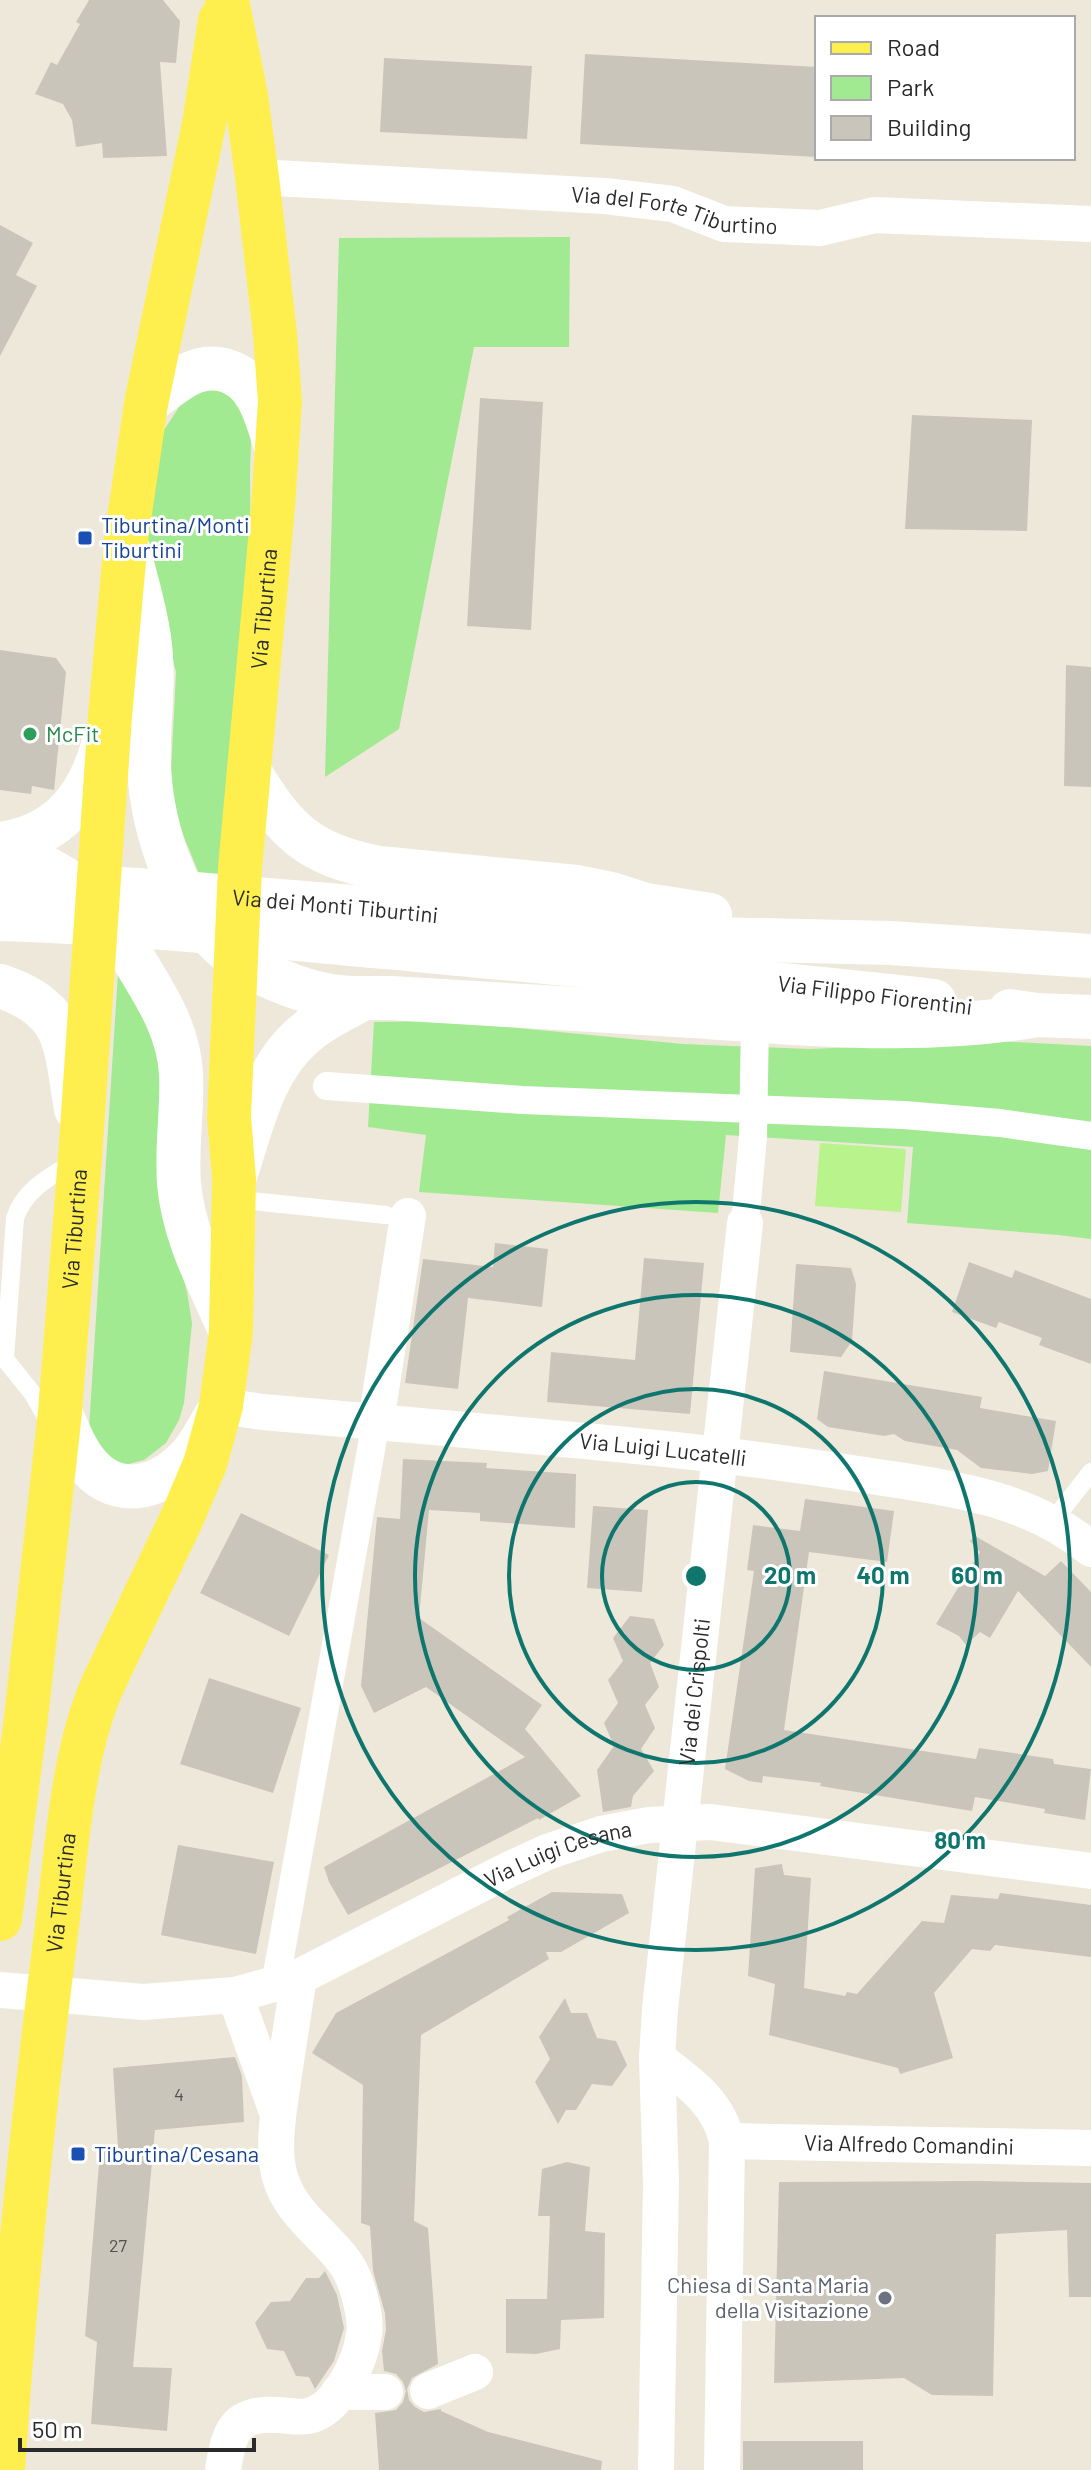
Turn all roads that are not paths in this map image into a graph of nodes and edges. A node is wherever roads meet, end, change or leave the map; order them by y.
1 (225, 0) edge
2 (257, 177) junction
3 (1091, 224) edge
4 (146, 404) junction
5 (277, 450) junction
6 (126, 539) junction
7 (110, 716) junction
8 (249, 771) junction
9 (0, 857) edge
10 (98, 902) junction
11 (0, 919) edge
12 (890, 943) junction
13 (663, 955) junction
14 (1091, 956) edge
15 (237, 957) junction
16 (0, 986) edge
17 (364, 998) junction
18 (1037, 1015) junction
19 (1091, 1017) edge
20 (755, 1022) junction
21 (327, 1086) dead end
22 (752, 1124) junction
23 (1091, 1136) edge
24 (80, 1148) junction
25 (233, 1189) junction
26 (9, 1207) edge
27 (397, 1216) joint
28 (745, 1223) joint
29 (231, 1332) junction
30 (3, 1359) edge
31 (221, 1406) junction
32 (376, 1422) junction
33 (59, 1424) junction
34 (720, 1454) junction
35 (1091, 1472) edge
36 (1052, 1522) junction
37 (1091, 1549) edge
38 (13, 1719) edge
39 (681, 1822) junction
40 (1091, 1871) edge
41 (0, 1919) edge
42 (287, 1981) junction
43 (0, 1990) edge
44 (48, 1995) junction
45 (235, 1995) junction
46 (657, 2058) junction
47 (278, 2115) junction
48 (727, 2141) junction
49 (1091, 2148) edge
50 (475, 2372) dead end
51 (428, 2391) dead end
52 (339, 2392) junction
53 (385, 2392) dead end
54 (3, 2470) edge
55 (223, 2470) edge
56 (656, 2470) edge
57 (722, 2470) edge

1 - 2 main road, Via Tiburtina
1 - 4 main road, Via Tiburtina
2 - 3 street, Via del Forte Tiburtino
2 - 5 main road, Via Tiburtina
4 - 5 main road, Via Tiburtina
4 - 6 main road, Via Tiburtina
5 - 8 main road, Via Tiburtina
6 - 7 main road, Via Tiburtina
6 - 15 main road, Via Tiburtina
7 - 9 main road
7 - 10 main road, Via Tiburtina
8 - 12 main road
8 - 15 main road, Via Tiburtina
9 - 10 main road
9 - 13 main road, Via dei Monti Tiburtini
10 - 24 main road, Via Tiburtina
10 - 29 main road
11 - 13 main road, Via dei Monti Tiburtini
12 - 13 main road, Via Filippo Fiorentini
12 - 14 main road, Via Filippo Fiorentini
13 - 18 main road, Via Filippo Fiorentini
15 - 17 main road, Via Tiburtina
15 - 25 main road, Via Tiburtina
16 - 24 main road
17 - 20 main road, Via Tiburtina
17 - 25 main road
18 - 19 main road, Via Filippo Fiorentini
18 - 20 main road, Via Tiburtina
20 - 22 street, Via dei Crispolti
21 - 22 street
22 - 23 street
22 - 28 street, Via dei Crispolti
24 - 26 lane
24 - 33 main road, Via Tiburtina
25 - 27 lane
25 - 29 main road, Via Tiburtina
26 - 30 lane
27 - 32 street
28 - 34 street, Via dei Crispolti
29 - 31 main road, Via Tiburtina
30 - 33 lane
31 - 32 street, Via Luigi Lucatelli
31 - 33 main road
31 - 44 main road, Via Tiburtina
32 - 34 street, Via Luigi Lucatelli
32 - 42 street
33 - 38 main road, Via Tiburtina
34 - 36 street, Via Luigi Lucatelli
34 - 39 street, Via dei Crispolti
35 - 36 lane
36 - 37 street, Via Luigi Lucatelli
38 - 41 main road, Via Tiburtina
39 - 40 street, Via Luigi Cesana
39 - 42 street, Via Luigi Cesana
39 - 46 street, Via dei Crispolti
42 - 45 street, Via Luigi Cesana
42 - 47 street
43 - 44 street
44 - 45 street, Via Luigi Cesana
44 - 54 main road, Via Tiburtina
45 - 47 street
46 - 48 street
46 - 56 street, Via dei Crispolti
47 - 52 street
48 - 49 street, Via Alfredo Comandini
48 - 57 street
50 - 51 street
52 - 53 street
52 - 55 street

